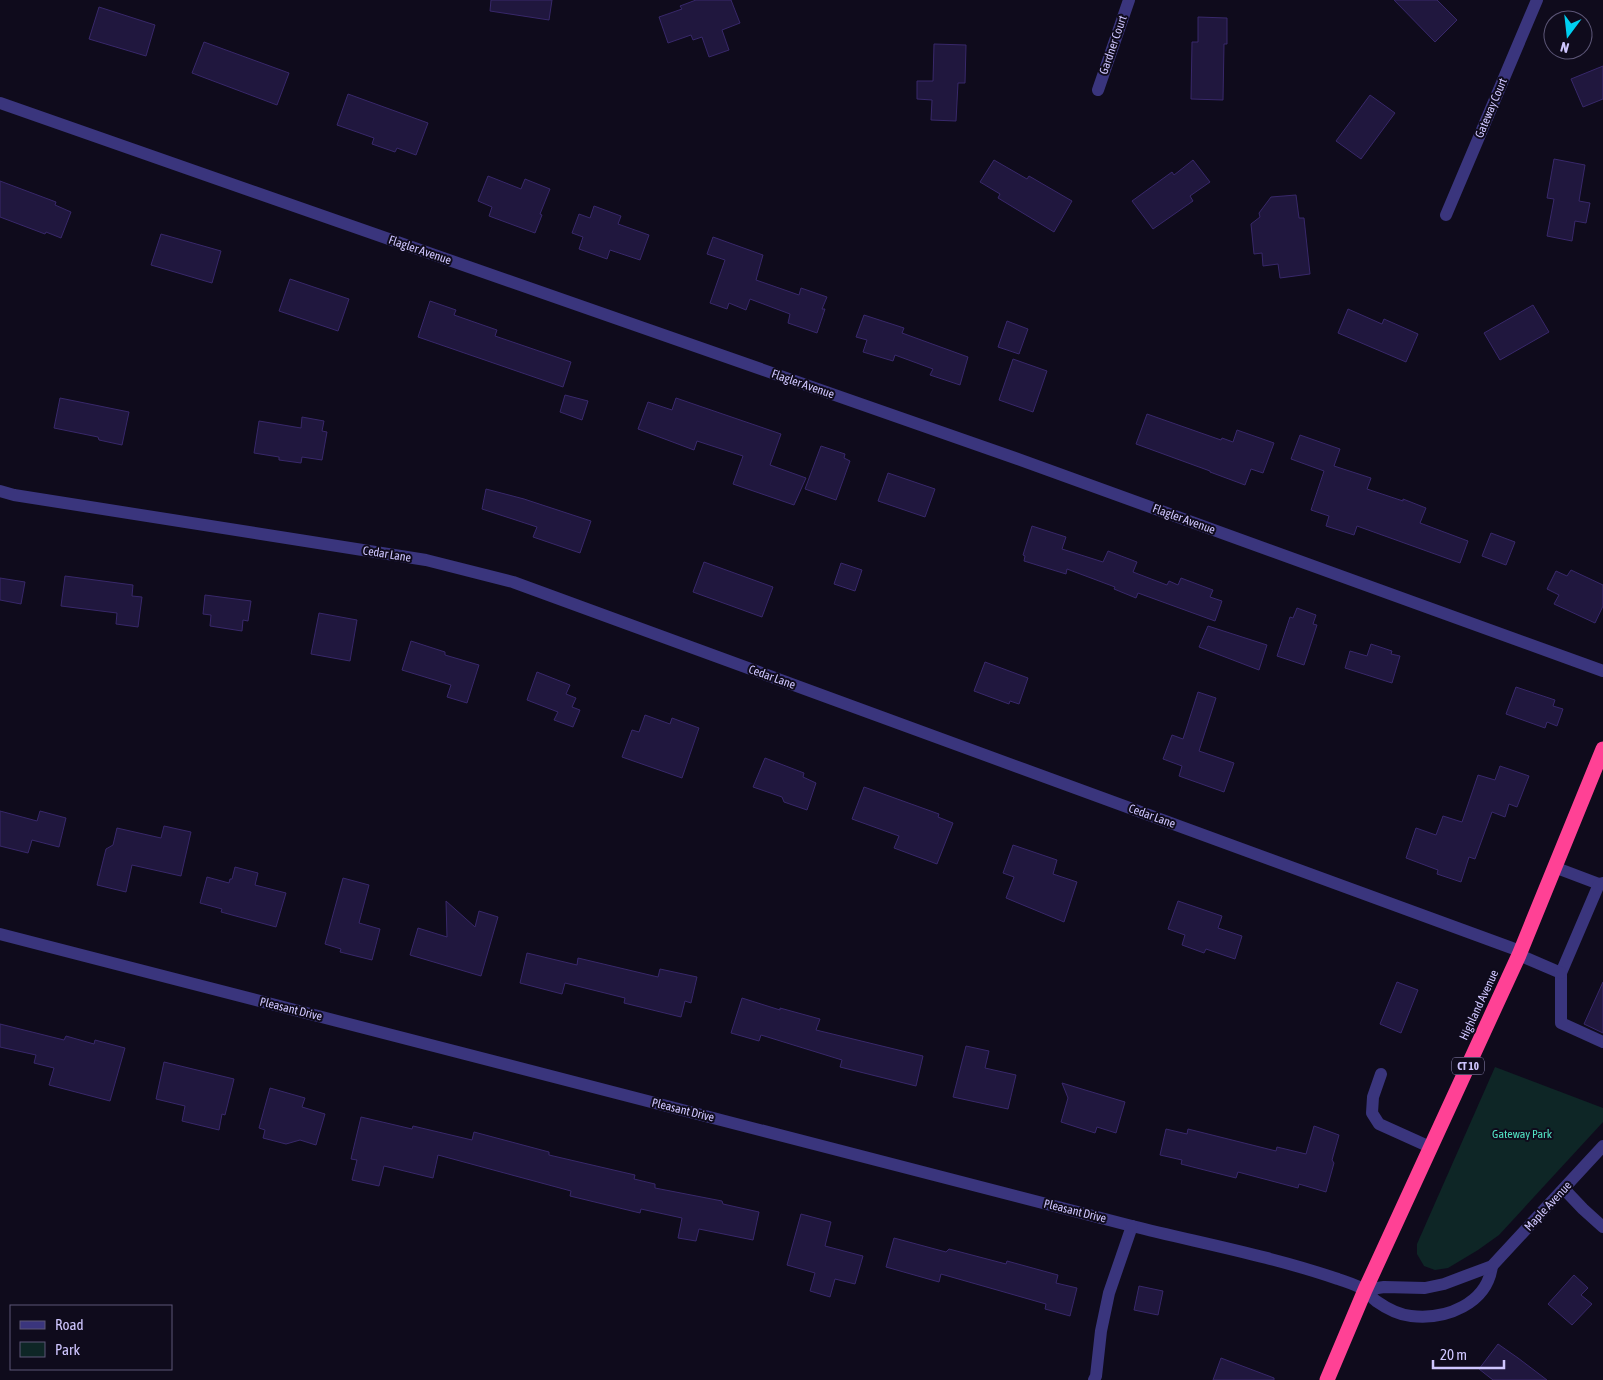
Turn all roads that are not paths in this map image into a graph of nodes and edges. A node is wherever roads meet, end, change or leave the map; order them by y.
1 (1129, 0) edge
2 (1537, 0) edge
3 (1098, 90) dead end
4 (0, 103) edge
5 (1446, 215) dead end
6 (0, 491) edge
7 (1603, 671) edge
8 (1603, 749) edge
9 (1554, 867) junction
10 (1601, 884) edge
11 (0, 934) edge
12 (1520, 953) junction
13 (1561, 973) junction
14 (1603, 1042) edge
15 (1381, 1074) dead end
16 (1603, 1146) edge
17 (1430, 1147) junction
18 (1564, 1189) junction
19 (1132, 1226) junction
20 (1603, 1227) edge
21 (1492, 1266) junction
22 (1365, 1290) junction
23 (1094, 1380) edge
24 (1326, 1380) edge

1 - 3 street, Gardner Court
2 - 5 street, Gateway Court
4 - 7 street, Flagler Avenue
6 - 12 street, Cedar Lane
8 - 9 highway, Highland Avenue / CT 10
9 - 10 street
9 - 12 highway, Highland Avenue / CT 10
10 - 13 street
11 - 19 street, Pleasant Drive
12 - 13 street, Cedar Lane
12 - 17 highway, Highland Avenue / CT 10
13 - 14 street
15 - 17 street
16 - 18 street, Maple Avenue
17 - 22 highway, Highland Avenue / CT 10
18 - 20 street
18 - 21 street, Maple Avenue
19 - 22 street, Pleasant Drive
19 - 23 street
21 - 22 street, Maple Avenue
21 - 22 street, Maple Avenue
22 - 24 highway, Highland Avenue / CT 10

